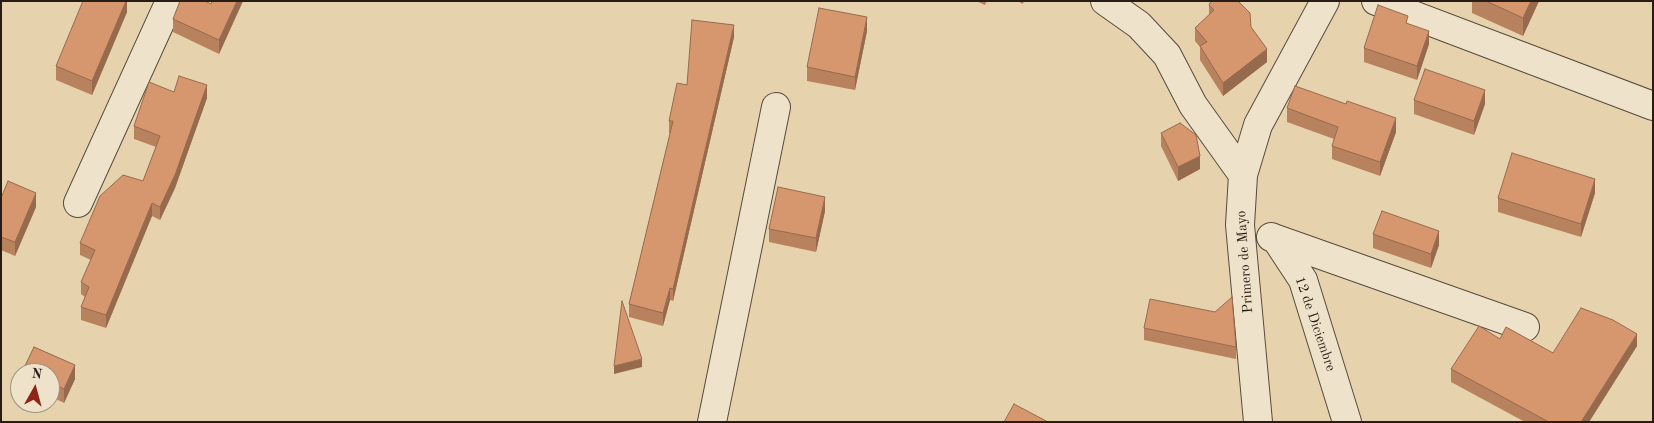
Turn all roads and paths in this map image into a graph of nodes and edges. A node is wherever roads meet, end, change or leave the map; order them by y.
1 (170, 1) edge
2 (1105, 1) edge
3 (1325, 1) edge
4 (1376, 1) edge
5 (1653, 106) edge
6 (776, 107) dead end
7 (1243, 175) junction
8 (78, 203) dead end
9 (1240, 225) junction
10 (1276, 239) junction
11 (1525, 327) dead end
12 (712, 422) edge
13 (1258, 422) edge
14 (1347, 422) edge

1 - 8 street
2 - 7 street
3 - 7 street, Primero de Mayo
4 - 5 street
6 - 12 street
7 - 9 street, Primero de Mayo
9 - 10 street
9 - 13 street, Primero de Mayo
10 - 11 street
10 - 14 street, 12 de Diciembre

